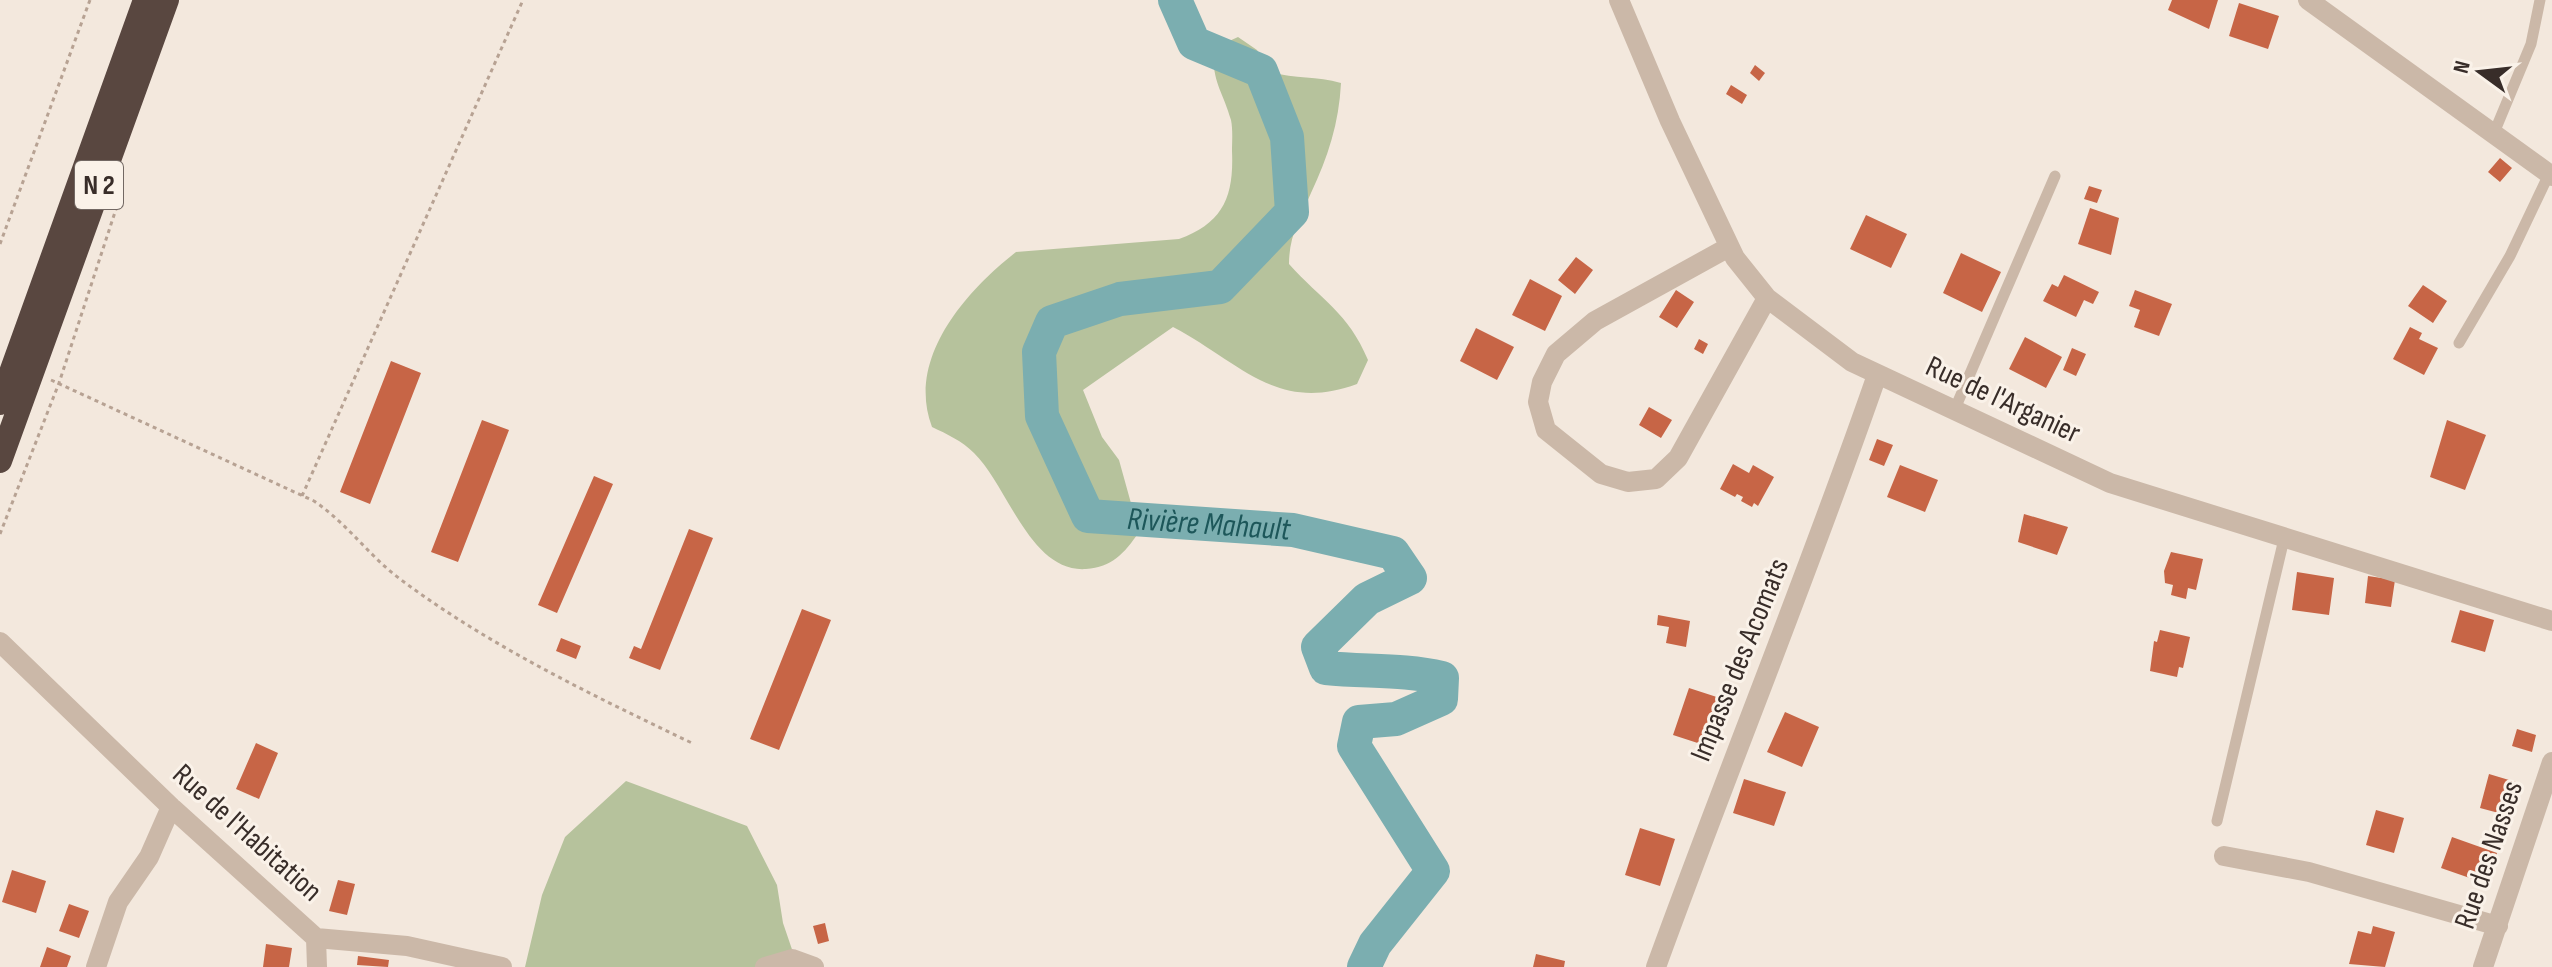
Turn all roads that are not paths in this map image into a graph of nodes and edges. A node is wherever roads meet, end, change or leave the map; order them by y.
1 (145, 0) edge
2 (167, 0) edge
3 (2308, 0) edge
4 (2540, 0) edge
5 (1621, 1) edge
6 (2494, 133) junction
7 (2551, 175) edge
8 (2055, 176) dead end
9 (1729, 247) junction
10 (1767, 298) junction
11 (2459, 343) dead end
12 (1877, 375) junction
13 (0, 403) edge
14 (1954, 411) junction
15 (0, 461) edge
16 (2284, 539) junction
17 (2552, 621) edge
18 (0, 642) edge
19 (2552, 762) edge
20 (171, 807) junction
21 (2217, 821) dead end
22 (2224, 856) dead end
23 (2498, 926) junction
24 (316, 938) junction
25 (96, 967) edge
26 (317, 967) edge
27 (502, 967) edge
28 (765, 967) edge
29 (814, 967) edge
30 (1656, 967) edge
31 (2483, 967) edge

1 - 13 highway, N 2
2 - 15 highway, N 2
3 - 6 street
4 - 6 lane
5 - 9 street, Rue de l'Arganier
6 - 7 street
7 - 11 lane
8 - 14 lane
9 - 10 street, Rue de l'Arganier
9 - 10 street
10 - 12 street, Rue de l'Arganier
12 - 14 street, Rue de l'Arganier
12 - 30 street, Impasse des Acomats
14 - 16 street, Rue de l'Arganier
16 - 17 street, Rue de l'Arganier
16 - 21 lane
18 - 20 street, Rue de l'Habitation
19 - 23 street, Rue des Nasses
20 - 24 street, Rue de l'Habitation
20 - 25 street
22 - 23 street
23 - 31 street, Rue des Nasses
24 - 26 street
24 - 27 street, Rue de l'Habitation
28 - 29 street

